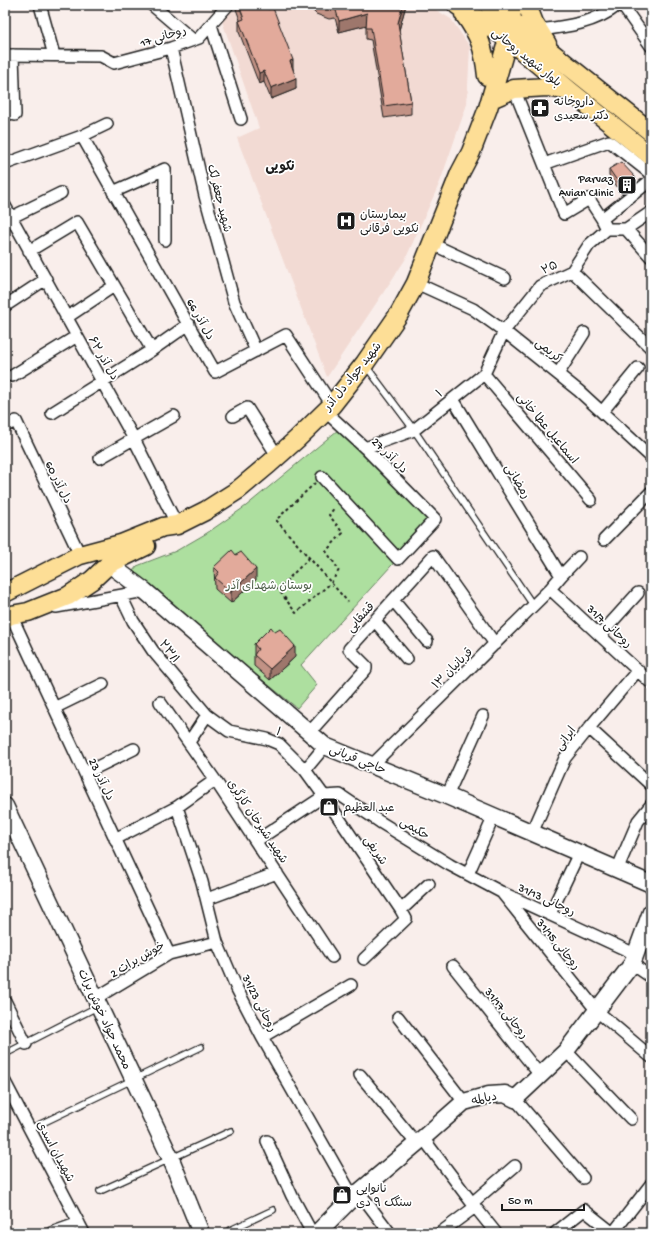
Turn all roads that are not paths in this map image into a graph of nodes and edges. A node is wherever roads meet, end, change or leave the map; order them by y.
1 (40, 5) edge
2 (152, 5) edge
3 (228, 5) edge
4 (457, 5) edge
5 (527, 5) edge
6 (618, 5) edge
7 (622, 5) edge
8 (503, 17) edge
9 (210, 25) junction
10 (538, 30) junction
11 (193, 40) junction
12 (651, 46) edge
13 (171, 48) junction
14 (9, 55) edge
15 (54, 55) junction
16 (558, 60) junction
17 (487, 76) junction
18 (514, 89) junction
19 (570, 91) junction
20 (599, 92) junction
21 (491, 100) junction
22 (589, 106) junction
23 (15, 115) dead end
24 (241, 119) dead end
25 (107, 124) dead end
26 (651, 132) edge
27 (82, 136) junction
28 (651, 156) edge
29 (5, 164) edge
30 (544, 164) junction
31 (460, 173) junction
32 (651, 174) edge
33 (651, 180) edge
34 (113, 192) junction
35 (61, 193) dead end
36 (5, 206) edge
37 (651, 212) edge
38 (8, 219) edge
39 (602, 219) junction
40 (607, 229) junction
41 (626, 229) junction
42 (165, 240) dead end
43 (432, 244) junction
44 (29, 251) junction
45 (651, 257) edge
46 (572, 271) junction
47 (505, 278) dead end
48 (46, 279) junction
49 (416, 283) junction
50 (114, 286) junction
51 (5, 306) edge
52 (66, 318) junction
53 (189, 324) junction
54 (504, 331) junction
55 (584, 333) dead end
56 (77, 336) junction
57 (651, 348) edge
58 (152, 350) junction
59 (256, 351) junction
60 (365, 363) junction
61 (638, 368) dead end
62 (484, 374) junction
63 (558, 374) junction
64 (12, 376) dead end
65 (103, 381) junction
66 (453, 399) junction
67 (328, 408) junction
68 (602, 412) junction
69 (52, 413) dead end
70 (174, 416) dead end
71 (233, 416) dead end
72 (5, 426) edge
73 (414, 430) junction
74 (134, 439) junction
75 (364, 448) junction
76 (650, 453) edge
77 (278, 456) junction
78 (100, 458) dead end
79 (322, 477) road end
80 (651, 492) edge
81 (591, 500) dead end
82 (177, 525) junction
83 (604, 540) dead end
84 (80, 555) junction
85 (579, 557) dead end
86 (109, 564) junction
87 (560, 576) junction
88 (58, 577) junction
89 (550, 589) junction
90 (145, 591) junction
91 (638, 593) dead end
92 (5, 594) edge
93 (68, 596) junction
94 (121, 596) junction
95 (393, 600) junction
96 (533, 605) junction
97 (15, 615) edge
98 (375, 620) junction
99 (600, 635) junction
100 (427, 641) dead end
101 (495, 644) junction
102 (407, 659) dead end
103 (638, 670) junction
104 (651, 683) edge
105 (103, 684) dead end
106 (160, 702) dead end
107 (54, 708) junction
108 (207, 715) junction
109 (483, 716) dead end
110 (589, 728) junction
111 (309, 733) junction
112 (189, 742) junction
113 (325, 746) junction
114 (134, 749) dead end
115 (372, 765) junction
116 (305, 770) junction
117 (85, 773) junction
118 (215, 780) junction
119 (651, 785) edge
120 (324, 796) junction
121 (447, 796) junction
122 (5, 806) edge
123 (651, 806) edge
124 (177, 807) junction
125 (494, 816) junction
126 (532, 833) junction
127 (115, 839) junction
128 (256, 841) junction
129 (579, 853) junction
130 (450, 865) joint
131 (617, 870) junction
132 (277, 873) junction
133 (468, 874) junction
134 (429, 884) dead end
135 (651, 884) edge
136 (501, 892) junction
137 (207, 899) junction
138 (651, 912) edge
139 (404, 914) junction
140 (550, 914) junction
141 (218, 942) junction
142 (639, 951) edge
143 (169, 954) junction
144 (332, 957) dead end
145 (364, 959) dead end
146 (453, 966) dead end
147 (651, 977) edge
148 (351, 985) dead end
149 (5, 1001) edge
150 (98, 1002) junction
151 (597, 1011) junction
152 (398, 1017) dead end
153 (262, 1037) junction
154 (26, 1044) junction
155 (201, 1046) dead end
156 (566, 1051) junction
157 (5, 1054) edge
158 (651, 1057) edge
159 (360, 1075) dead end
160 (540, 1075) junction
161 (134, 1079) junction
162 (5, 1082) edge
163 (515, 1099) junction
164 (16, 1102) junction
165 (464, 1102) junction
166 (5, 1106) edge
167 (631, 1119) dead end
168 (30, 1128) junction
169 (231, 1131) dead end
170 (267, 1141) dead end
171 (420, 1141) junction
172 (171, 1158) junction
173 (515, 1166) dead end
174 (583, 1178) dead end
175 (651, 1184) edge
176 (100, 1191) dead end
177 (356, 1194) junction
178 (473, 1205) junction
179 (273, 1210) dead end
180 (79, 1223) junction
181 (51, 1233) edge
182 (84, 1233) edge
183 (202, 1233) edge
184 (224, 1233) edge
185 (312, 1233) edge
186 (317, 1233) edge
187 (390, 1233) edge
188 (440, 1233) edge
189 (496, 1233) edge
190 (555, 1233) edge
191 (613, 1233) edge

1 - 15 street
2 - 11 street
3 - 9 street, روحانی 17
4 - 8 main road, بلوار شهید روحانی
4 - 17 main road
5 - 10 main road
6 - 10 street
7 - 12 street
8 - 16 main road, بلوار شهید روحانی
8 - 17 main road, شهید جواد دل آذر
8 - 19 main road, بلوار شهید روحانی
8 - 21 main road, شهید جواد دل آذر
9 - 11 street, روحانی 17
9 - 24 street
10 - 16 main road
11 - 13 street, روحانی 17
13 - 15 street, روحانی 17
13 - 59 street, شهید جعفر لک
14 - 15 street
14 - 23 street
16 - 20 main road, بلوار شهید روحانی
17 - 31 main road, شهید جواد دل آذر
18 - 19 main road
18 - 21 main road
18 - 30 street
19 - 22 main road, بلوار شهید روحانی
20 - 22 main road
20 - 26 main road, بلوار شهید روحانی
21 - 31 main road, شهید جواد دل آذر
22 - 28 main road, بلوار شهید روحانی
25 - 27 street
27 - 29 street
27 - 34 street, دل آذر 66
30 - 32 street
30 - 39 street
31 - 43 main road, شهید جواد دل آذر
33 - 39 street
34 - 42 street
34 - 53 street, دل آذر 66
35 - 38 street
36 - 38 street, دل آذر ۶۲
37 - 41 street
38 - 44 street, دل آذر ۶۲
39 - 40 street
40 - 41 street
40 - 46 street, ۲۵
41 - 45 street
43 - 47 street
43 - 49 main road, شهید جواد دل آذر
44 - 48 street, دل آذر ۶۲
44 - 50 street
46 - 54 street, ۲۵
46 - 57 street
48 - 51 street
48 - 52 street, دل آذر ۶۲
49 - 54 street, کریمی
49 - 60 main road, شهید جواد دل آذر
50 - 52 street
50 - 58 street
52 - 56 street, دل آذر ۶۲
53 - 58 street
53 - 59 street, دل آذر 66
54 - 62 street, ۱
54 - 63 street, کریمی
55 - 63 street
56 - 64 street
56 - 65 street, دل آذر ۶۲
58 - 65 street
59 - 67 street, دل آذر 66
60 - 67 main road, شهید جواد دل آذر
60 - 73 lane
61 - 68 street
62 - 66 street, ۱
62 - 81 street, اسماعیل عطا خانی
63 - 68 street, کریمی
65 - 69 street
65 - 74 street, دل آذر ۶۲
66 - 73 street, ۱
66 - 87 street, رمضانی
67 - 75 street, دل آذر 27
67 - 77 main road, شهید جواد دل آذر
68 - 76 street, کریمی
70 - 74 street
71 - 77 street
72 - 84 street, دل آذر 60
73 - 75 street, ۱
73 - 96 lane
74 - 78 street
74 - 82 street, دل آذر ۶۲
75 - 79 street, دل آذر 27
77 - 82 main road, شهید جواد دل آذر
80 - 83 street
82 - 84 main road
82 - 86 main road
84 - 92 main road
85 - 87 street, ۱۳ قربانیان
86 - 88 main road
86 - 90 main road, حاجی قربانی
86 - 93 main road
87 - 89 street, ۱۳ قربانیان
88 - 92 main road
88 - 93 main road
89 - 96 street, ۱۳ قربانیان
89 - 99 street, روحانی 31/7
90 - 94 street
90 - 111 main road, حاجی قربانی
91 - 99 street
93 - 97 main road
94 - 97 street
94 - 108 street, ۲۳/۱
95 - 98 street, قشقایی
95 - 100 street
95 - 101 street, قشقایی
96 - 101 street, ۱۳ قربانیان
97 - 107 street, دل آذر 23
98 - 102 street
98 - 111 street, قشقایی
99 - 103 street, روحانی 31/7
101 - 115 street, ۱۳ قربانیان
103 - 104 street, روحانی 31/7
103 - 110 street, ایرانی
105 - 107 street
106 - 112 street, شهید شیرخان کارگری
107 - 117 street, دل آذر 23
108 - 112 street
108 - 116 street, ۱
109 - 121 street
110 - 119 street
110 - 126 street, ایرانی
111 - 113 main road, حاجی قربانی
112 - 118 street, شهید شیرخان کارگری
113 - 115 main road, حاجی قربانی
113 - 116 street
114 - 117 street
115 - 121 main road, حاجی قربانی
116 - 120 street, ۱
117 - 127 street, دل آذر 23
118 - 124 street
118 - 128 street, شهید شیرخان کارگری
120 - 128 street
120 - 130 street, حکیمی
120 - 139 street, شریفی
121 - 125 main road, حاجی قربانی
122 - 150 main road, محمد جواد خوش برات
123 - 131 street
124 - 127 street
124 - 137 street, روحانی 31/23
125 - 126 main road, حاجی قربانی
125 - 133 street
126 - 129 main road, حاجی قربانی
127 - 143 street, دل آذر 23
128 - 132 street, شهید شیرخان کارگری
129 - 131 main road, حاجی قربانی
129 - 140 street
130 - 133 street, روحانی 31/13
131 - 135 main road, حاجی قربانی
132 - 137 street
132 - 144 street, شهید شیرخان کارگری
133 - 136 street, روحانی 31/13
134 - 139 street
136 - 140 street, روحانی 31/13
136 - 151 street, روحانی 31/15
137 - 141 street, روحانی 31/23
138 - 142 main road, دیالمه
139 - 145 street
140 - 142 street, روحانی 31/13
141 - 143 street, خوش برات 2
141 - 153 street, روحانی 31/23
142 - 147 street, روحانی 31/13
142 - 151 main road, دیالمه
143 - 150 street, خوش برات 2
146 - 160 street, روحانی 31/17
148 - 153 street
149 - 154 street
150 - 154 lane
150 - 161 main road, محمد جواد خوش برات
151 - 156 main road, دیالمه
151 - 158 street, روحانی 31/15
152 - 165 street
153 - 177 street, روحانی 31/23
154 - 157 lane
155 - 161 lane
156 - 160 main road, دیالمه
156 - 167 street
159 - 171 street
160 - 163 main road, دیالمه
161 - 168 lane
161 - 172 main road, محمد جواد خوش برات
162 - 164 street, شهیدان اسدی
163 - 165 main road, دیالمه
163 - 174 street
164 - 166 street
164 - 168 street, شهیدان اسدی
165 - 171 main road, دیالمه
168 - 180 street, شهیدان اسدی
169 - 172 lane
170 - 185 street
171 - 177 main road, دیالمه
171 - 178 street
172 - 176 lane
172 - 183 main road, محمد جواد خوش برات
173 - 178 street
175 - 191 street
177 - 186 main road, دیالمه
177 - 187 street, روحانی 31/23
178 - 188 street
178 - 189 street
179 - 184 lane
180 - 181 street
180 - 182 street, شهیدان اسدی
190 - 191 street

